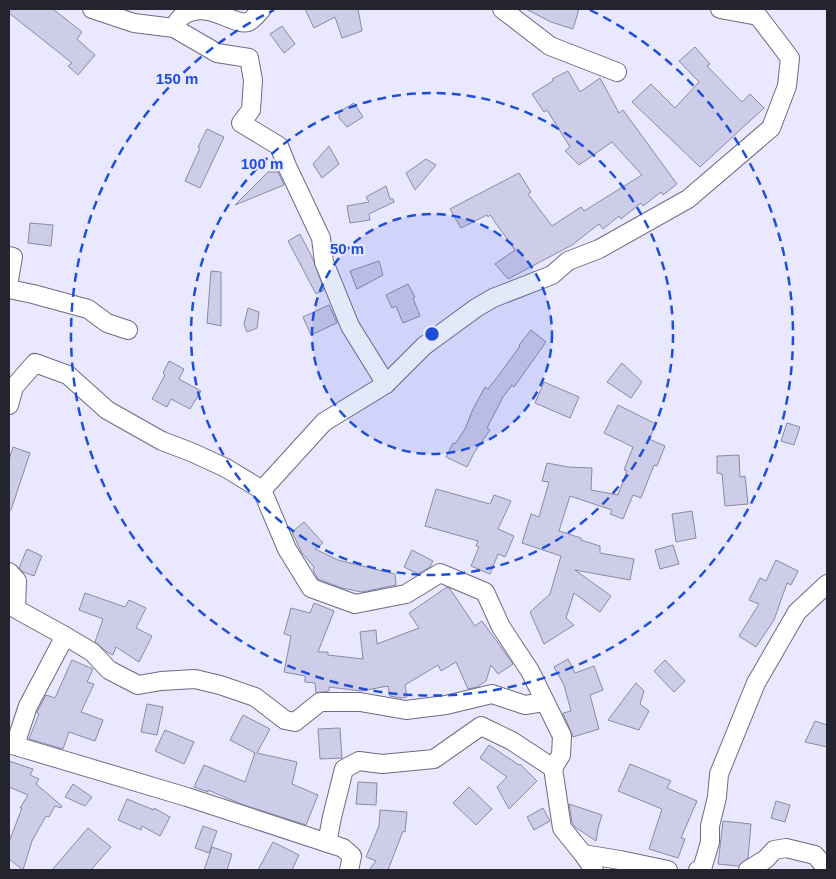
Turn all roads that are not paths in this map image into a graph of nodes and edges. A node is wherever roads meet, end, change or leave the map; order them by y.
1 (92, 9) edge
2 (262, 9) edge
3 (502, 9) edge
4 (720, 9) edge
5 (174, 28) junction
6 (617, 72) dead end
7 (9, 256) edge
8 (9, 280) edge
9 (9, 289) edge
10 (128, 330) dead end
11 (386, 384) junction
12 (9, 405) edge
13 (262, 490) junction
14 (9, 572) edge
15 (827, 584) edge
16 (65, 636) junction
17 (544, 702) junction
18 (12, 744) edge
19 (553, 768) junction
20 (327, 843) junction
21 (584, 854) junction
22 (827, 869) edge
23 (349, 870) edge
24 (594, 870) edge
25 (668, 870) edge
26 (702, 870) edge
27 (748, 870) edge

1 - 5 street
2 - 5 street
3 - 6 street
4 - 11 street
5 - 11 street
7 - 8 street
9 - 10 street
11 - 13 street
12 - 13 street
13 - 17 street
14 - 16 street
15 - 26 street
16 - 17 street
16 - 18 street
17 - 19 street
18 - 20 street
19 - 20 street
19 - 21 street
20 - 23 street
21 - 24 street
21 - 25 street
22 - 27 street

